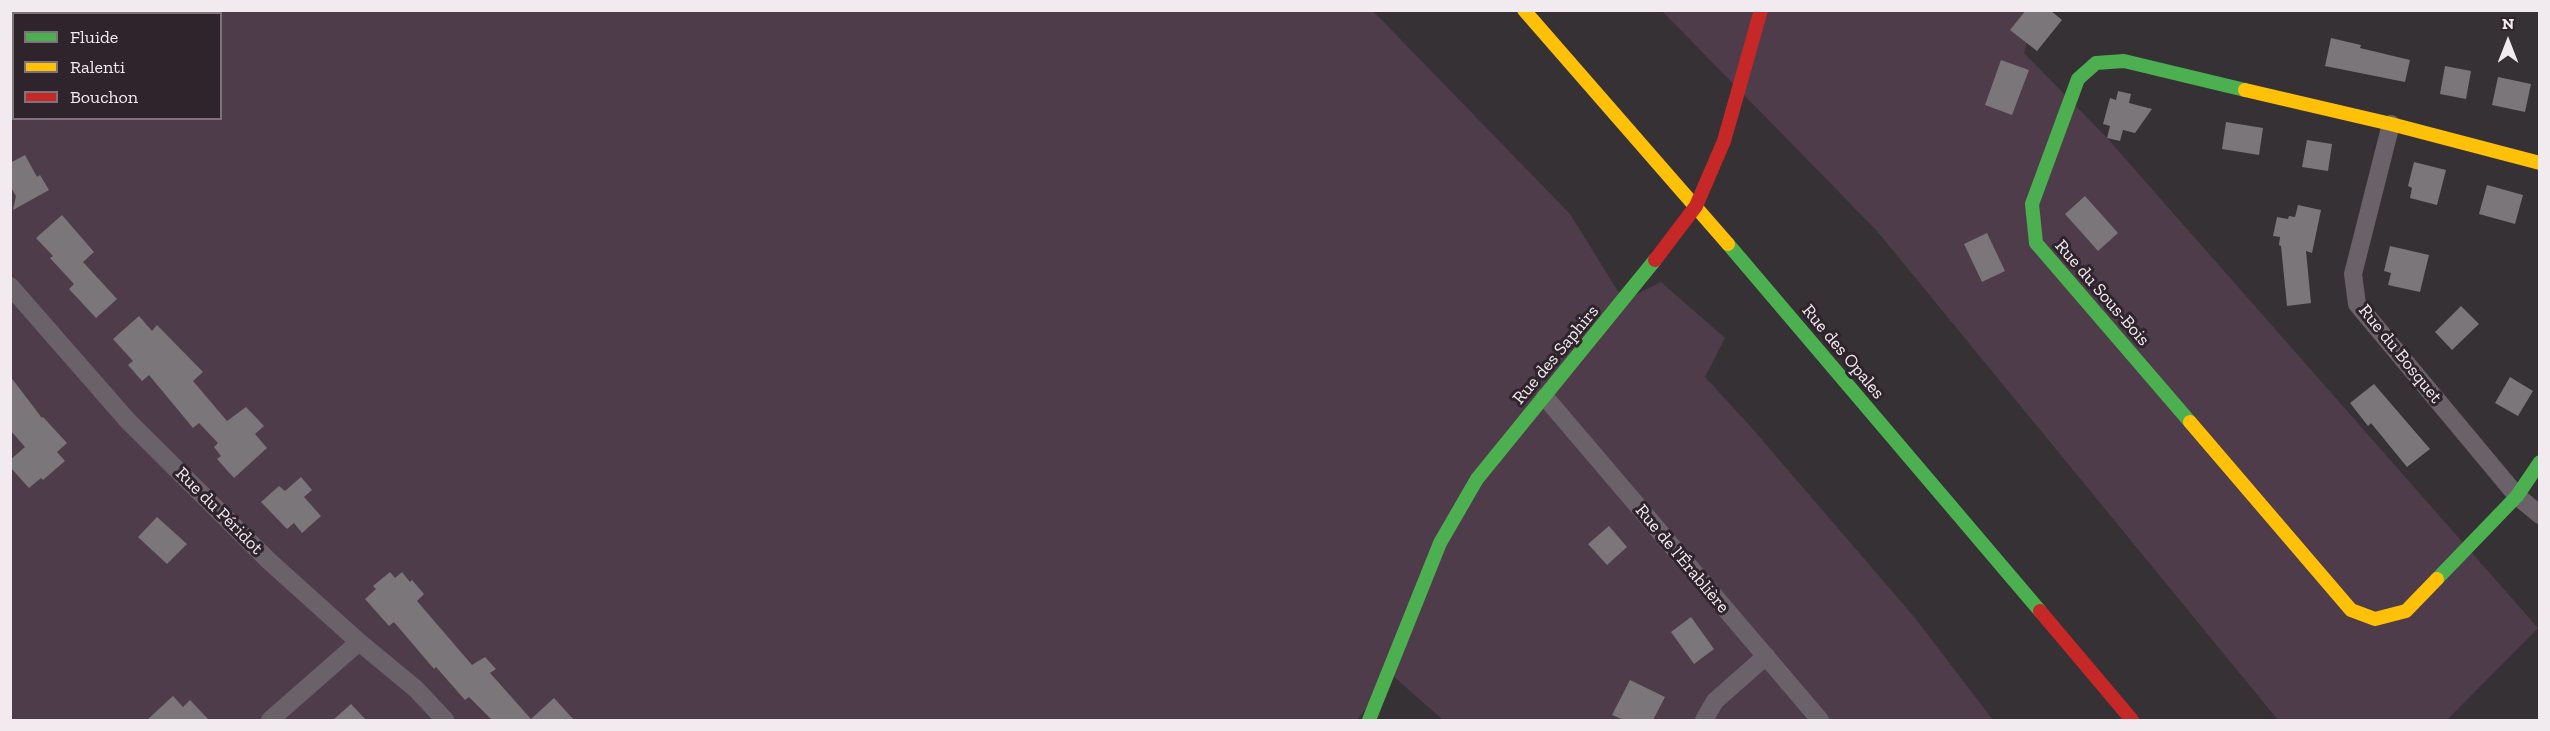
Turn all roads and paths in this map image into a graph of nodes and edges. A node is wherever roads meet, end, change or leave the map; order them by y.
1 (1524, 10) edge
2 (1761, 10) edge
3 (2391, 124) junction
4 (2540, 163) edge
5 (1696, 206) junction
6 (10, 286) edge
7 (1545, 397) junction
8 (2540, 462) edge
9 (2517, 496) junction
10 (2540, 515) edge
11 (359, 642) junction
12 (1766, 656) junction
13 (270, 720) edge
14 (445, 720) edge
15 (1369, 720) edge
16 (1704, 720) edge
17 (1820, 720) edge
18 (2132, 720) edge

1 - 5 street, Rue des Opales
2 - 5 street, Rue des Saphirs
3 - 4 street, Rue du Sous-Bois
3 - 9 street, Rue du Bosquet
3 - 9 street, Rue du Sous-Bois
5 - 7 street, Rue des Saphirs
5 - 18 street, Rue des Opales
6 - 11 street, Rue du Péridot
7 - 12 street, Rue de l'Érablière
7 - 15 street, Rue des Saphirs
8 - 9 street, Rue du Sous-Bois
9 - 10 street, Rue du Bosquet
11 - 13 street
11 - 14 street, Rue du Péridot
12 - 16 street
12 - 17 street, Rue de l'Érablière

